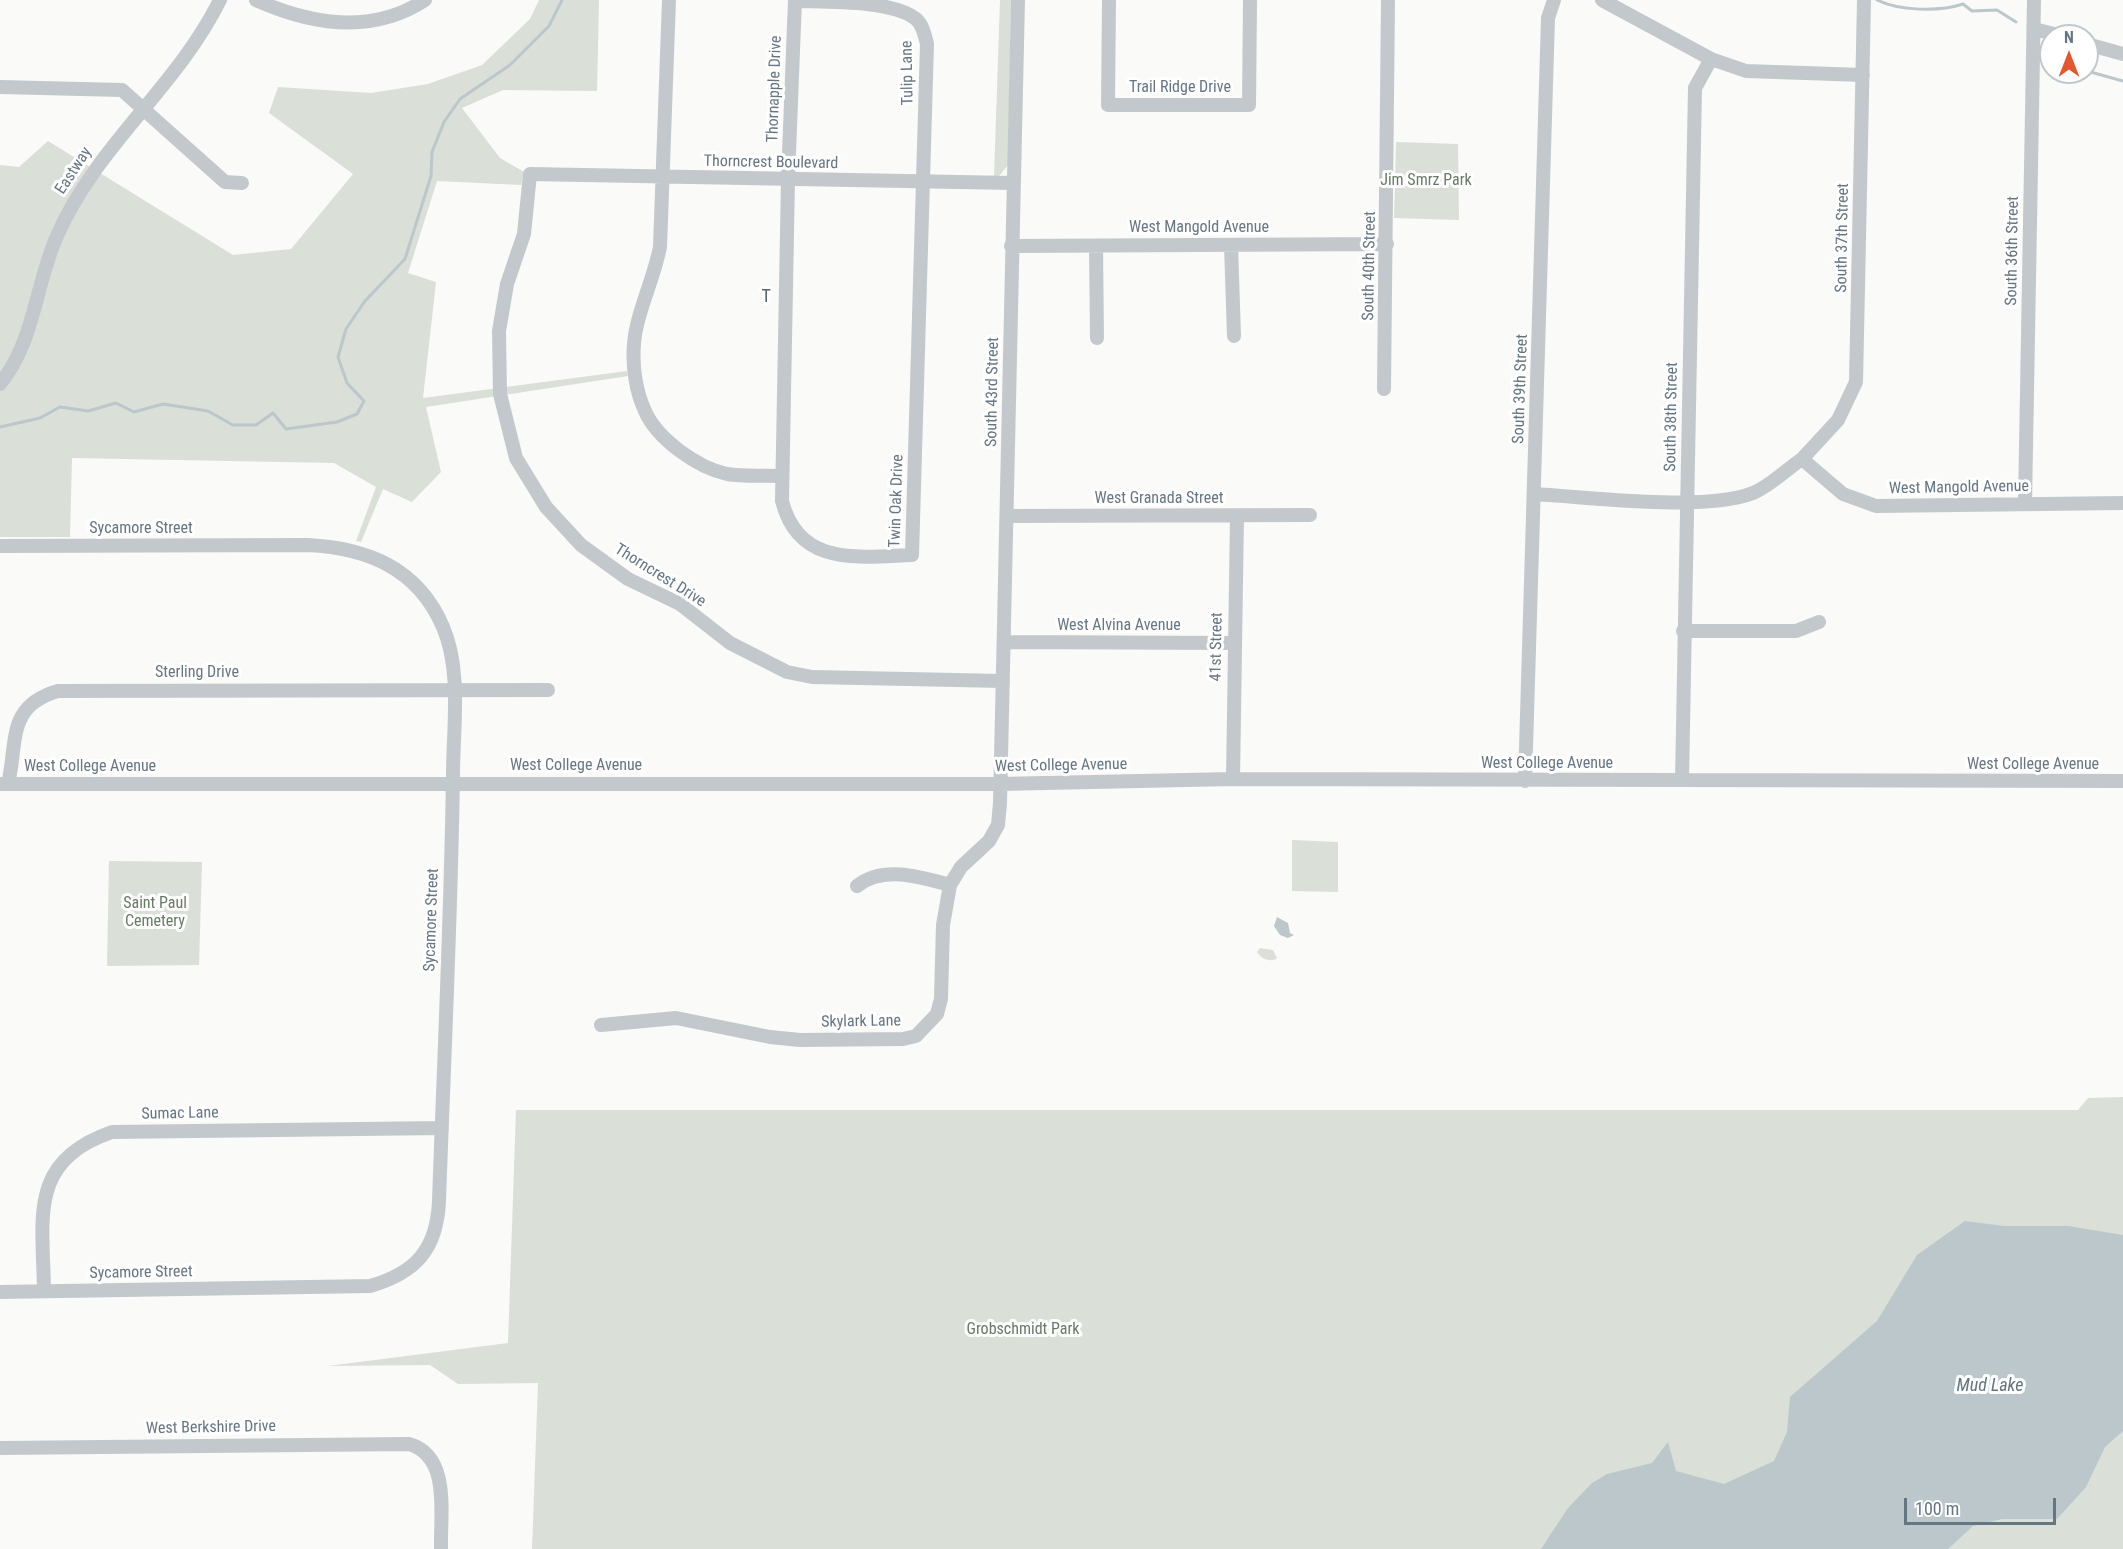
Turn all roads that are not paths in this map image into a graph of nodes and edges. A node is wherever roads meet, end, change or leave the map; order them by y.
1 (220, 0) edge
2 (256, 0) edge
3 (425, 0) edge
4 (669, 0) edge
5 (795, 0) edge
6 (1018, 0) edge
7 (1109, 0) edge
8 (1250, 0) edge
9 (1389, 0) edge
10 (1554, 0) edge
11 (1602, 0) edge
12 (1864, 0) edge
13 (2034, 0) edge
14 (2034, 29) junction
15 (2039, 30) edge
16 (2099, 48) edge
17 (2123, 54) edge
18 (1711, 59) junction
19 (1863, 75) junction
20 (0, 87) edge
21 (144, 108) junction
22 (530, 174) joint
23 (664, 178) junction
24 (788, 179) junction
25 (242, 183) dead end
26 (1012, 183) junction
27 (924, 184) junction
28 (1387, 244) junction
29 (1231, 245) junction
30 (1011, 246) junction
31 (1096, 246) junction
32 (1234, 336) dead end
33 (1097, 338) dead end
34 (0, 384) edge
35 (1384, 390) dead end
36 (1802, 459) junction
37 (782, 476) junction
38 (1534, 494) junction
39 (1686, 502) junction
40 (2025, 503) junction
41 (2123, 504) edge
42 (1310, 515) dead end
43 (1008, 516) junction
44 (1237, 516) junction
45 (0, 546) edge
46 (1819, 622) dead end
47 (1683, 631) junction
48 (1004, 642) junction
49 (1233, 643) junction
50 (1003, 681) junction
51 (453, 690) junction
52 (548, 690) dead end
53 (1233, 779) junction
54 (1682, 780) junction
55 (1526, 781) junction
56 (2123, 781) edge
57 (452, 783) junction
58 (4, 784) edge
59 (999, 784) junction
60 (950, 885) junction
61 (857, 886) dead end
62 (601, 1025) dead end
63 (442, 1128) junction
64 (44, 1291) junction
65 (0, 1292) edge
66 (0, 1448) edge
67 (441, 1549) edge

1 - 21 street, Eastway
2 - 3 street
4 - 23 street
5 - 24 street, Thornapple Drive
5 - 27 street, Tulip Lane
6 - 26 street, South 43rd Street
7 - 8 street, Trail Ridge Drive
9 - 28 street, South 40th Street
10 - 38 street, South 39th Street
11 - 18 street
12 - 19 street, South 37th Street
13 - 14 street, South 36th Street
14 - 15 street
14 - 40 street, South 36th Street
16 - 17 street
18 - 19 street
18 - 39 street, South 38th Street
19 - 36 street, South 37th Street
20 - 21 street
21 - 25 street
21 - 34 street, Eastway
22 - 23 street, Thorncrest Boulevard
22 - 50 street, Thorncrest Drive
23 - 24 street, Thorncrest Boulevard
23 - 37 street
24 - 27 street, Thorncrest Boulevard
24 - 37 street, Twin Oak Drive
26 - 27 street, Thorncrest Boulevard
26 - 30 street, South 43rd Street
27 - 37 street, Twin Oak Drive
28 - 29 street, West Mangold Avenue
28 - 35 street, South 40th Street
29 - 31 street, West Mangold Avenue
29 - 32 street
30 - 31 street, West Mangold Avenue
30 - 43 street, South 43rd Street
31 - 33 street
36 - 39 street
36 - 40 street, West Mangold Avenue
38 - 39 street
38 - 55 street, South 39th Street
39 - 47 street, South 38th Street
40 - 41 street, West Mangold Avenue
42 - 44 street, West Granada Street
43 - 44 street, West Granada Street
43 - 48 street, South 43rd Street
44 - 49 street, 41st Street
45 - 51 street, Sycamore Street
46 - 47 street
47 - 54 street, South 38th Street
48 - 49 street, West Alvina Avenue
48 - 50 street, South 43rd Street
49 - 53 street, 41st Street
50 - 59 street, South 43rd Street
51 - 52 street, Sterling Drive
51 - 57 street, Sycamore Street
51 - 58 street, Sterling Drive
53 - 55 street, West College Avenue
53 - 59 street, West College Avenue
54 - 55 street, West College Avenue
54 - 56 street, West College Avenue
57 - 58 street, West College Avenue
57 - 59 street, West College Avenue
57 - 63 street, Sycamore Street
59 - 60 street, Skylark Lane
60 - 61 street
60 - 62 street, Skylark Lane
63 - 64 street, Sycamore Street
63 - 64 street, Sumac Lane
64 - 65 street, Sycamore Street
66 - 67 street, West Berkshire Drive

